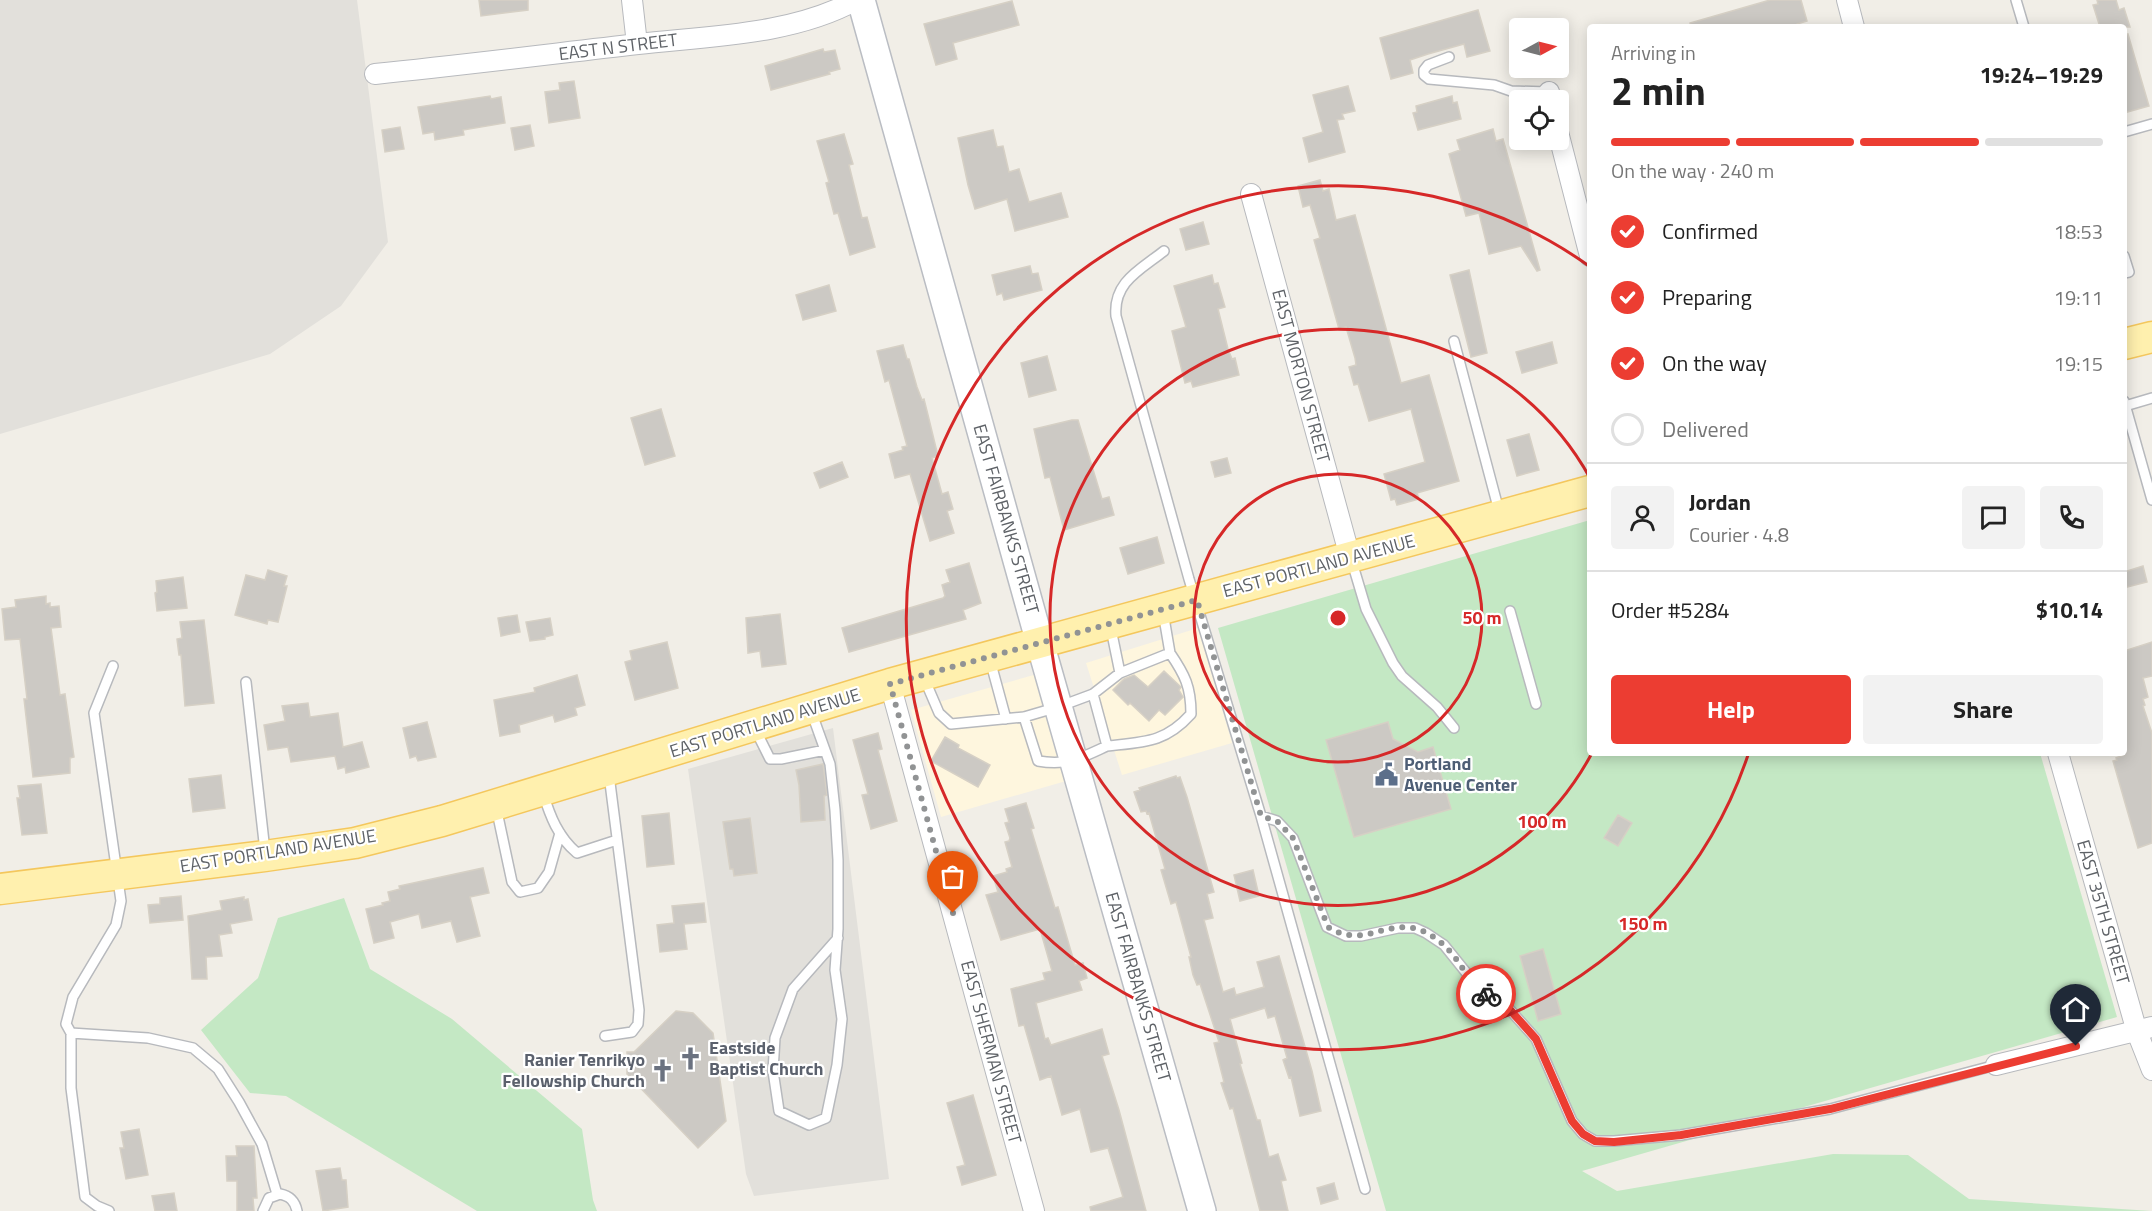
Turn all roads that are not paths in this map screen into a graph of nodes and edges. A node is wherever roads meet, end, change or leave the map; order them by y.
1 (632, 0) edge
2 (856, 0) edge
3 (861, 0) edge
4 (2016, 0) edge
5 (1849, 2) edge
6 (1853, 24) edge
7 (2023, 24) edge
8 (637, 44) junction
9 (1449, 57) dead end
10 (375, 74) dead end
11 (1509, 90) edge
12 (2152, 124) edge
13 (2127, 131) edge
14 (1563, 150) edge
15 (1251, 194) dead end
16 (1587, 244) edge
17 (1164, 251) dead end
18 (2152, 337) edge
19 (1454, 341) dead end
20 (2127, 343) edge
21 (2152, 398) edge
22 (2127, 404) edge
23 (2127, 411) edge
24 (1587, 492) edge
25 (2152, 500) edge
26 (1500, 516) junction
27 (1350, 557) junction
28 (1197, 600) junction
29 (1163, 609) junction
30 (1510, 611) dead end
31 (1110, 624) junction
32 (1040, 643) junction
33 (1170, 653) junction
34 (989, 657) junction
35 (113, 666) dead end
36 (1120, 673) junction
37 (923, 675) junction
38 (246, 682) dead end
39 (890, 684) junction
40 (1093, 694) junction
41 (1536, 704) dead end
42 (1058, 707) junction
43 (810, 709) junction
44 (1024, 717) junction
45 (1006, 719) junction
46 (753, 726) junction
47 (1454, 728) dead end
48 (1107, 746) junction
49 (825, 750) junction
50 (2059, 756) edge
51 (1074, 762) junction
52 (608, 771) junction
53 (542, 790) junction
54 (495, 805) junction
55 (1261, 816) junction
56 (560, 833) junction
57 (617, 840) junction
58 (265, 856) junction
59 (118, 874) junction
60 (0, 889) edge
61 (838, 938) junction
62 (2144, 1030) edge
63 (71, 1033) junction
64 (605, 1036) dead end
65 (1996, 1065) joint
66 (2152, 1070) edge
67 (1365, 1189) dead end
68 (277, 1194) junction
69 (109, 1211) edge
70 (263, 1211) edge
71 (297, 1211) edge
72 (1034, 1211) edge
73 (1202, 1211) edge

1 - 8 street
2 - 8 street, EAST N STREET
3 - 32 street, EAST FAIRBANKS STREET
4 - 7 lane
5 - 6 street
8 - 10 street, EAST N STREET
9 - 11 lane
12 - 13 lane
14 - 16 street
15 - 27 street, EAST MORTON STREET
17 - 28 lane
18 - 20 main road
19 - 26 lane
21 - 22 lane
23 - 25 lane
24 - 26 main road, EAST PORTLAND AVENUE
26 - 27 main road, EAST PORTLAND AVENUE
27 - 28 main road, EAST PORTLAND AVENUE
27 - 47 lane
28 - 29 main road, EAST PORTLAND AVENUE
28 - 55 lane
29 - 31 main road, EAST PORTLAND AVENUE
29 - 33 lane
30 - 41 lane
31 - 32 main road, EAST PORTLAND AVENUE
31 - 36 lane
32 - 34 main road, EAST PORTLAND AVENUE
32 - 42 street, EAST FAIRBANKS STREET
33 - 36 lane
33 - 48 lane
34 - 37 main road, EAST PORTLAND AVENUE
34 - 45 lane
35 - 59 lane
36 - 40 lane
37 - 39 main road, EAST PORTLAND AVENUE
37 - 45 lane
38 - 58 lane
39 - 43 main road, EAST PORTLAND AVENUE
39 - 72 street, EAST SHERMAN STREET
40 - 42 lane
40 - 48 lane
42 - 44 lane
42 - 51 street, EAST FAIRBANKS STREET
43 - 46 main road, EAST PORTLAND AVENUE
43 - 49 lane
44 - 45 lane
44 - 51 lane
46 - 49 lane
46 - 52 main road, EAST PORTLAND AVENUE
48 - 51 lane
49 - 61 lane
50 - 62 street, EAST 35TH STREET
51 - 73 street, EAST FAIRBANKS STREET
52 - 53 main road, EAST PORTLAND AVENUE
52 - 57 lane
53 - 54 main road, EAST PORTLAND AVENUE
53 - 56 lane
54 - 56 lane
54 - 58 main road, EAST PORTLAND AVENUE
55 - 65 lane
55 - 67 lane
56 - 57 lane
57 - 64 lane
58 - 59 main road, EAST PORTLAND AVENUE
59 - 60 main road, EAST PORTLAND AVENUE
59 - 63 lane
61 - 61 lane
62 - 65 street
62 - 66 street, EAST 35TH STREET
63 - 68 lane
63 - 69 lane
68 - 70 lane
68 - 71 lane

